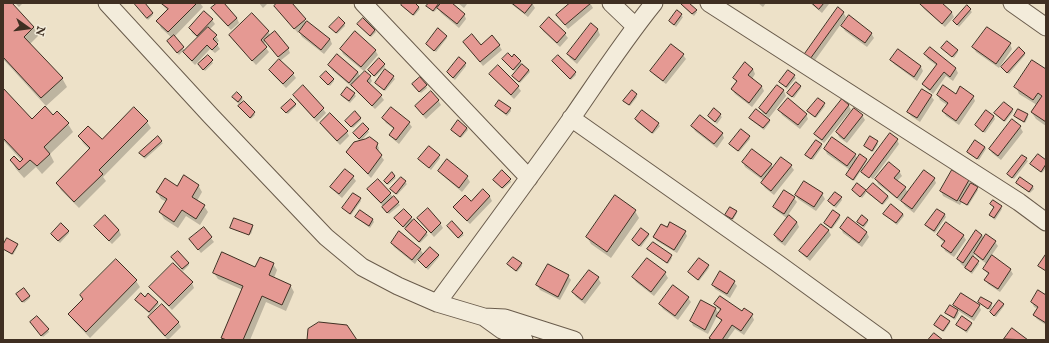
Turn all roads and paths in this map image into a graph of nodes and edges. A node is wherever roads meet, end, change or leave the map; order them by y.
1 (107, 3) edge
2 (363, 3) edge
3 (611, 3) edge
4 (654, 3) edge
5 (709, 3) edge
6 (1012, 3) edge
7 (635, 26) junction
8 (1046, 27) edge
9 (572, 118) junction
10 (529, 178) junction
11 (1046, 222) edge
12 (437, 303) junction
13 (484, 317) junction
14 (524, 340) edge
15 (574, 340) edge
16 (883, 340) edge

1 - 12 street
2 - 10 street
3 - 7 street
4 - 7 street
5 - 11 street
6 - 8 street
7 - 9 street
9 - 10 street
9 - 16 street
10 - 12 street
12 - 13 street
13 - 14 street
13 - 15 street

